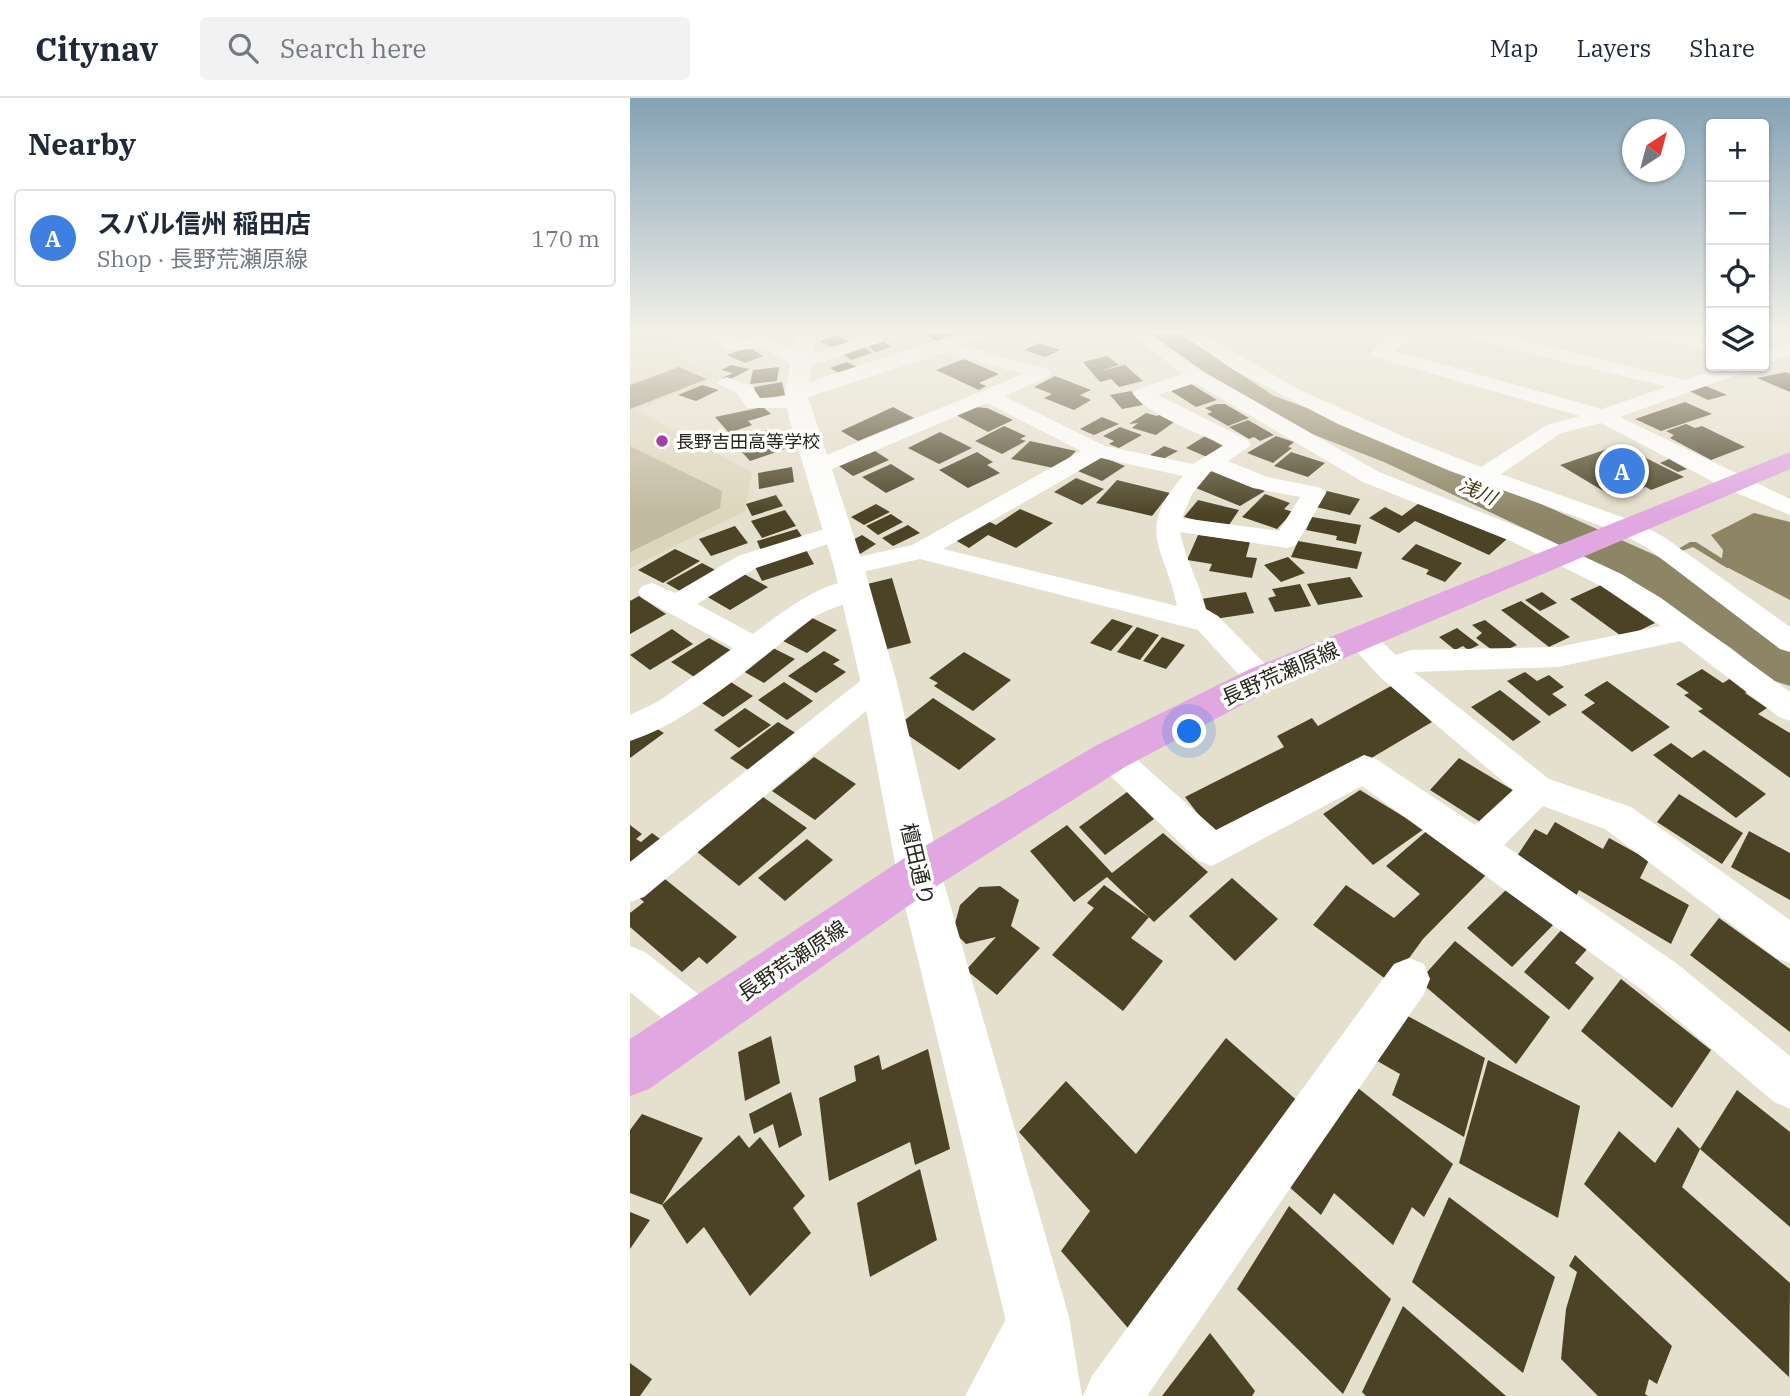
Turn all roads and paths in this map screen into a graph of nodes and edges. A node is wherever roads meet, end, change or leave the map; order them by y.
1 (747, 394) edge
2 (773, 394) edge
3 (802, 394) edge
4 (994, 394) edge
5 (1144, 394) edge
6 (1227, 394) edge
7 (1296, 394) edge
8 (1524, 394) edge
9 (1664, 394) edge
10 (988, 396) junction
11 (1603, 416) junction
12 (1098, 451) junction
13 (1790, 460) edge
14 (1204, 467) junction
15 (815, 468) junction
16 (1484, 475) junction
17 (1371, 477) junction
18 (1735, 484) junction
19 (1314, 494) junction
20 (1790, 508) edge
21 (1167, 523) junction
22 (1622, 530) junction
23 (920, 551) junction
24 (1567, 554) junction
25 (847, 563) junction
26 (1209, 624) junction
27 (1686, 630) junction
28 (1359, 638) junction
29 (1790, 642) edge
30 (755, 647) junction
31 (1392, 670) junction
32 (1261, 679) junction
33 (879, 683) junction
34 (1790, 709) edge
35 (630, 729) edge
36 (1111, 756) junction
37 (1538, 789) junction
38 (1477, 847) junction
39 (919, 873) junction
40 (630, 885) edge
41 (1790, 944) edge
42 (630, 966) edge
43 (1409, 979) dead end
44 (700, 1023) junction
45 (630, 1070) edge
46 (1790, 1086) edge
47 (1037, 1317) junction
48 (994, 1396) edge
49 (1048, 1396) edge
50 (1112, 1396) edge

1 - 2 street
3 - 15 street, 檀田通り
4 - 10 street
5 - 14 street
6 - 17 street
7 - 16 street
8 - 11 street
9 - 11 street
10 - 12 street
10 - 15 street
11 - 16 street
11 - 18 street
12 - 14 street
12 - 23 street
13 - 18 main road, 長野荒瀬原線
14 - 19 street
14 - 21 street
15 - 25 street, 檀田通り
16 - 22 street
17 - 19 street
17 - 24 street
18 - 20 street
18 - 22 main road, 長野荒瀬原線
19 - 21 street
21 - 26 street
22 - 24 main road, 長野荒瀬原線
22 - 29 street
23 - 25 street
23 - 26 street
24 - 27 street
24 - 28 main road, 長野荒瀬原線
25 - 30 street
25 - 30 street
25 - 33 street, 檀田通り
26 - 32 street
27 - 31 street
27 - 34 street
28 - 31 street
28 - 32 main road, 長野荒瀬原線
30 - 35 street
31 - 37 street
32 - 36 main road, 長野荒瀬原線
33 - 39 street, 檀田通り
33 - 40 street
36 - 38 street
36 - 39 main road, 長野荒瀬原線
37 - 38 street
37 - 41 street
38 - 46 street
39 - 44 main road, 長野荒瀬原線
39 - 47 street, 檀田通り
42 - 44 street
43 - 50 street
44 - 45 main road, 長野荒瀬原線
47 - 48 street
47 - 49 street, 檀田通り

